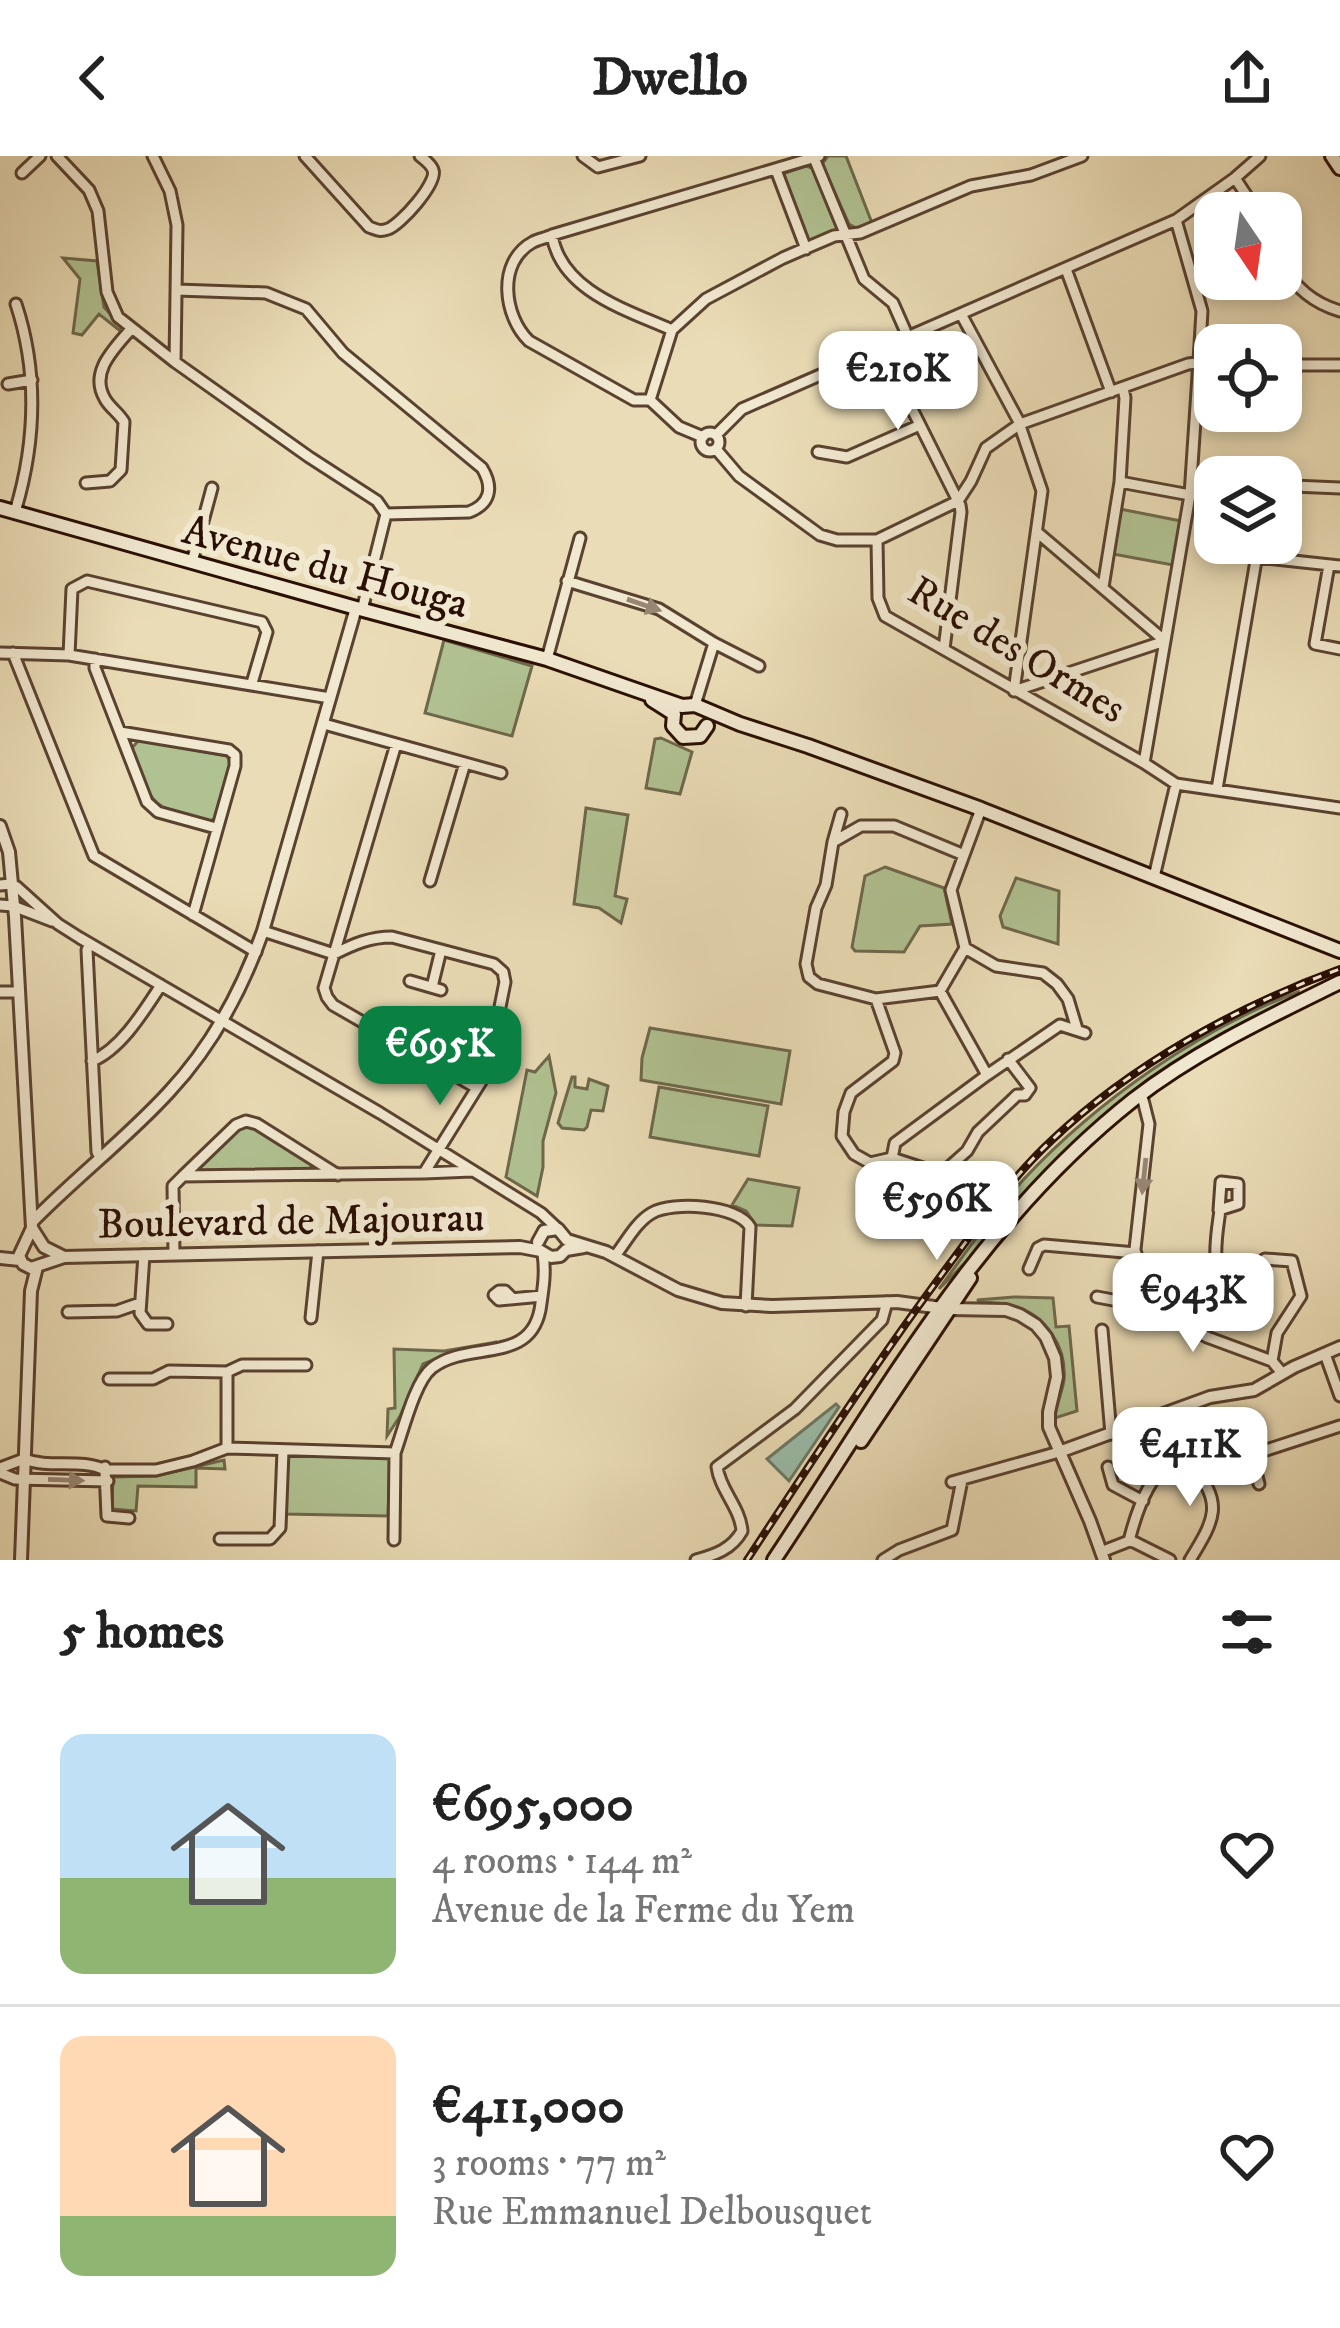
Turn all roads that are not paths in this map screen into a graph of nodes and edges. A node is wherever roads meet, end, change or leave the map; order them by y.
1 (40, 156) edge
2 (57, 156) edge
3 (153, 156) edge
4 (305, 156) edge
5 (421, 156) edge
6 (583, 156) edge
7 (640, 156) edge
8 (1082, 156) edge
9 (1239, 156) edge
10 (1263, 156) edge
11 (1331, 156) edge
12 (817, 157) edge
13 (1249, 167) junction
14 (1340, 168) edge
15 (776, 170) junction
16 (22, 173) dead end
17 (1235, 178) junction
18 (1244, 192) edge
19 (1176, 220) junction
20 (847, 234) junction
21 (552, 235) junction
22 (806, 249) junction
23 (1066, 269) junction
24 (177, 290) junction
25 (1302, 291) edge
26 (16, 304) dead end
27 (1340, 311) edge
28 (961, 314) junction
29 (1201, 324) edge
30 (131, 329) junction
31 (672, 330) junction
32 (908, 337) junction
33 (882, 349) junction
34 (175, 362) junction
35 (1194, 364) edge
36 (1302, 365) edge
37 (1340, 365) edge
38 (32, 380) junction
39 (8, 384) dead end
40 (1123, 388) junction
41 (1111, 392) junction
42 (650, 400) junction
43 (1020, 424) junction
44 (920, 425) junction
45 (1194, 432) edge
46 (716, 435) junction
47 (703, 437) junction
48 (716, 449) junction
49 (818, 452) dead end
50 (1120, 482) junction
51 (86, 483) dead end
52 (1302, 486) edge
53 (212, 488) dead end
54 (1340, 488) edge
55 (1190, 495) junction
56 (958, 501) junction
57 (0, 508) edge
58 (15, 512) junction
59 (386, 514) junction
60 (1038, 532) junction
61 (580, 538) dead end
62 (877, 540) junction
63 (193, 562) junction
64 (1302, 562) edge
65 (1256, 564) edge
66 (1335, 565) edge
67 (567, 581) junction
68 (1103, 587) junction
69 (359, 609) junction
70 (1165, 641) junction
71 (714, 644) junction
72 (944, 649) junction
73 (1340, 649) edge
74 (0, 653) edge
75 (13, 653) junction
76 (69, 655) junction
77 (547, 658) junction
78 (94, 659) junction
79 (759, 666) dead end
80 (252, 683) junction
81 (1014, 691) junction
82 (330, 698) junction
83 (688, 708) junction
84 (324, 724) junction
85 (740, 724) junction
86 (706, 727) junction
87 (120, 732) junction
88 (396, 744) junction
89 (465, 763) junction
90 (1144, 763) junction
91 (501, 773) dead end
92 (1175, 784) junction
93 (1217, 789) junction
94 (981, 808) junction
95 (1340, 808) edge
96 (842, 814) dead end
97 (0, 826) edge
98 (216, 828) junction
99 (833, 842) junction
100 (964, 855) junction
101 (1154, 878) junction
102 (430, 881) dead end
103 (6, 885) edge
104 (32, 900) junction
105 (9, 903) edge
106 (193, 916) junction
107 (58, 924) junction
108 (263, 931) junction
109 (90, 944) junction
110 (965, 948) junction
111 (441, 950) junction
112 (1340, 951) edge
113 (256, 952) junction
114 (334, 954) junction
115 (410, 981) dead end
116 (160, 986) junction
117 (1340, 987) edge
118 (0, 992) edge
119 (19, 992) junction
120 (940, 992) junction
121 (876, 999) junction
122 (221, 1022) junction
123 (1008, 1059) junction
124 (92, 1061) junction
125 (987, 1075) junction
126 (477, 1088) junction
127 (1143, 1100) junction
128 (440, 1151) junction
129 (100, 1157) junction
130 (892, 1159) junction
131 (472, 1172) junction
132 (424, 1173) junction
133 (338, 1175) junction
134 (183, 1177) junction
135 (30, 1192) junction
136 (55, 1199) junction
137 (1220, 1210) dead end
138 (32, 1225) junction
139 (552, 1244) junction
140 (42, 1245) junction
141 (318, 1251) junction
142 (1136, 1253) junction
143 (174, 1254) junction
144 (144, 1255) junction
145 (64, 1256) junction
146 (615, 1256) junction
147 (0, 1257) edge
148 (28, 1259) junction
149 (1029, 1269) dead end
150 (967, 1282) junction
151 (542, 1296) junction
152 (512, 1298) dead end
153 (1097, 1298) dead end
154 (887, 1302) junction
155 (1129, 1303) junction
156 (140, 1304) junction
157 (746, 1306) junction
158 (938, 1308) junction
159 (980, 1310) junction
160 (68, 1312) dead end
161 (311, 1318) dead end
162 (167, 1324) dead end
163 (1102, 1330) dead end
164 (1340, 1347) edge
165 (1325, 1354) junction
166 (1272, 1361) junction
167 (306, 1365) dead end
168 (227, 1372) junction
169 (1282, 1373) junction
170 (109, 1379) dead end
171 (1340, 1396) edge
172 (1156, 1418) junction
173 (1243, 1421) dead end
174 (1340, 1426) edge
175 (1111, 1434) junction
176 (1193, 1434) dead end
177 (227, 1448) junction
178 (283, 1450) junction
179 (1059, 1452) junction
180 (395, 1453) junction
181 (1251, 1455) junction
182 (24, 1459) junction
183 (1191, 1465) junction
184 (1167, 1466) junction
185 (1108, 1467) dead end
186 (0, 1471) edge
187 (106, 1473) junction
188 (23, 1478) junction
189 (1259, 1484) dead end
190 (1143, 1501) junction
191 (129, 1518) dead end
192 (220, 1538) dead end
193 (394, 1540) dead end
194 (1129, 1541) junction
195 (1102, 1556) edge
196 (21, 1560) edge
197 (696, 1560) edge
198 (777, 1560) edge
199 (883, 1560) edge
200 (1170, 1560) edge
201 (1190, 1560) edge

1 - 16 street
2 - 30 street
3 - 24 street
4 - 5 street
6 - 7 street
8 - 20 street
9 - 13 street
10 - 13 street
11 - 14 main road
12 - 15 street
12 - 20 street
13 - 17 street
15 - 21 street
15 - 22 street
17 - 18 street
17 - 19 street
19 - 23 street
19 - 29 street
20 - 22 street
20 - 32 street
21 - 31 street
21 - 42 street
22 - 31 street
23 - 28 street
23 - 41 street
24 - 34 street
24 - 59 street
25 - 27 street
26 - 38 street
28 - 32 street
28 - 43 street
30 - 34 street
30 - 51 street
31 - 42 street
32 - 33 street
33 - 44 street
33 - 46 street
34 - 59 street
35 - 40 street
36 - 37 street
38 - 39 street
38 - 58 street
40 - 41 street
40 - 50 street
41 - 43 street
42 - 47 street
43 - 56 street
43 - 60 street
44 - 49 street
44 - 56 street
45 - 55 street
46 - 47 street
46 - 48 street
47 - 48 street
48 - 62 street
50 - 55 street
50 - 68 street
52 - 54 street
53 - 63 street
55 - 70 street
56 - 62 street
56 - 72 street
57 - 58 main road, Avenue du Houga
58 - 63 main road, Avenue du Houga
59 - 69 street
60 - 68 street
60 - 81 street
61 - 67 street
62 - 72 street, Rue des Ormes
63 - 69 main road, Avenue du Houga
64 - 66 street
65 - 93 street
66 - 73 street
67 -> 71 street
67 - 77 street
68 - 70 street
69 - 77 main road, Avenue du Houga
69 - 82 street
70 - 81 street
70 - 90 street
71 - 79 street
71 - 83 street
72 - 81 street, Rue des Ormes
74 - 75 street
75 - 76 street
75 - 106 street
76 - 78 street
76 - 80 street
77 - 83 main road, Avenue du Houga
78 - 80 street
78 - 87 street
80 - 82 street
81 - 90 street, Rue des Ormes
82 - 84 street
83 - 85 main road
83 - 86 main road
83 - 86 main road
84 - 88 street
84 - 108 street
85 - 86 main road
85 - 94 main road
87 - 98 street
87 - 98 street
88 - 89 street
88 - 114 street
89 - 91 street
89 - 102 street
90 - 92 street, Rue des Ormes
92 - 93 street
92 - 101 street
93 - 95 street
94 - 100 street
94 - 101 main road
96 - 99 street
97 - 103 street
98 - 106 street
99 - 100 street
99 - 121 street
100 - 110 street
101 - 112 main road
103 - 104 street
103 - 105 street
104 - 105 street
104 - 107 street
105 - 107 street
105 - 119 street
106 - 113 street
107 - 109 street
108 - 113 street
108 - 114 street
109 - 116 street
109 - 124 street
110 - 120 street
110 - 123 street
111 - 114 street
111 - 115 street
111 - 126 street
113 - 122 street
114 - 126 street
116 - 122 street
116 - 124 street
117 - 127 main road
117 - 158 main road
118 - 119 street
119 - 135 street
120 - 121 street
120 - 125 street
121 - 130 street
122 - 128 street
122 - 129 street
123 - 125 street
123 - 130 street
124 - 129 street
125 - 130 street
126 - 128 street
127 -> 142 street
127 - 150 main road
128 - 131 street
128 - 132 street
129 - 136 street
131 - 132 street
131 - 139 street
132 - 133 street
133 - 134 street
133 - 134 street
134 - 143 street
135 - 136 street
135 - 138 street
136 - 138 street
137 - 166 street
138 - 140 street
138 - 148 street
139 - 141 street, Boulevard de Majourau
139 - 146 street, Boulevard de Majourau
139 - 151 street
140 - 145 street, Boulevard de Majourau
140 - 148 street
140 - 148 street
141 - 143 street, Boulevard de Majourau
141 - 161 street
142 - 149 street
142 - 155 street
143 - 144 street, Boulevard de Majourau
144 - 145 street, Boulevard de Majourau
144 - 156 street
145 - 148 street, Boulevard de Majourau
146 - 157 street
146 - 157 street
147 - 148 street
148 - 182 street
150 - 158 main road
150 - 159 street
151 - 152 street
151 - 180 street
153 - 155 street
154 - 157 street
154 - 158 street
154 - 197 street
155 - 166 street
156 - 160 street
156 - 162 street
158 - 159 street
158 - 198 main road
159 - 179 street
163 - 175 street
164 - 165 street
165 - 169 street
165 - 171 street
166 - 169 street
167 - 168 street
168 - 170 street
168 - 177 street
169 - 172 street
172 - 175 street
172 - 184 street
173 - 181 street
174 - 181 street
175 - 179 street
176 - 183 street
177 - 178 street
177 - 187 street
178 - 180 street
178 - 192 street
179 - 195 street
179 - 199 street
180 - 193 street
181 - 189 street
182 - 186 street
182 - 187 street
182 - 188 street
183 - 184 street
183 - 201 street
184 - 190 street
185 - 190 street
186 - 188 street
188 -> 187 street
187 - 191 street
188 - 196 street
190 - 194 street
194 - 195 street
194 - 200 street

